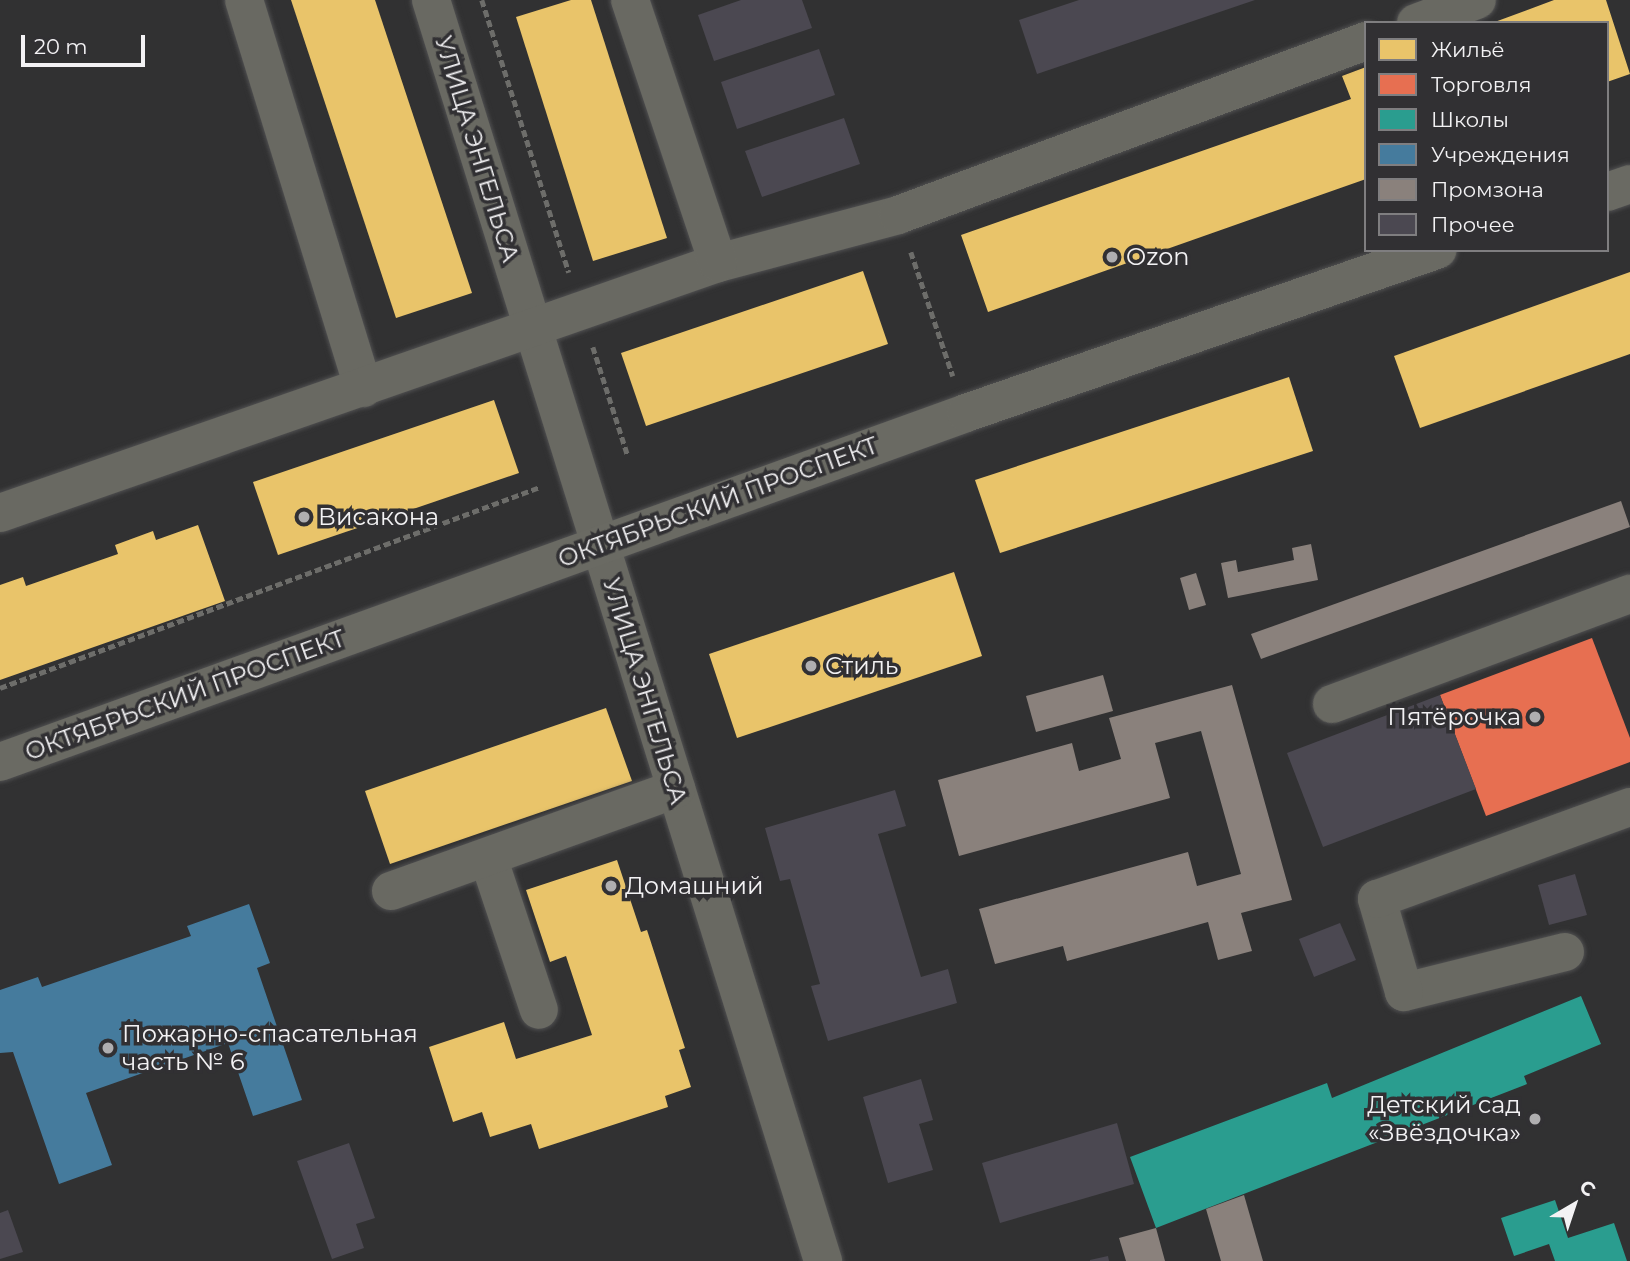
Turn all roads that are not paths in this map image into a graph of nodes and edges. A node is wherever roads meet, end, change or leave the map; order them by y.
1 (244, 0) edge
2 (431, 0) edge
3 (630, 0) edge
4 (1477, 0) edge
5 (1421, 21) edge
6 (1364, 42) edge
7 (1630, 184) edge
8 (1609, 191) edge
9 (1432, 252) edge
10 (718, 263) junction
11 (531, 326) junction
12 (363, 388) junction
13 (0, 513) edge
14 (599, 545) junction
15 (1630, 594) edge
16 (1332, 704) dead end
17 (0, 762) edge
18 (676, 789) junction
19 (1630, 807) edge
20 (488, 857) junction
21 (391, 891) dead end
22 (1565, 952) dead end
23 (539, 1010) dead end
24 (823, 1261) edge

1 - 12 street
2 - 11 street, УЛИЦА ЭНГЕЛЬСА
3 - 10 street
4 - 5 street
6 - 10 street
7 - 8 main road
9 - 14 main road, ОКТЯБРЬСКИЙ ПРОСПЕКТ
10 - 11 street
11 - 12 street
11 - 14 street, УЛИЦА ЭНГЕЛЬСА
12 - 13 street
14 - 17 main road, ОКТЯБРЬСКИЙ ПРОСПЕКТ
14 - 18 street, УЛИЦА ЭНГЕЛЬСА
15 - 16 street
18 - 20 street
18 - 24 street, УЛИЦА ЭНГЕЛЬСА
19 - 22 street
20 - 21 street
20 - 23 street

